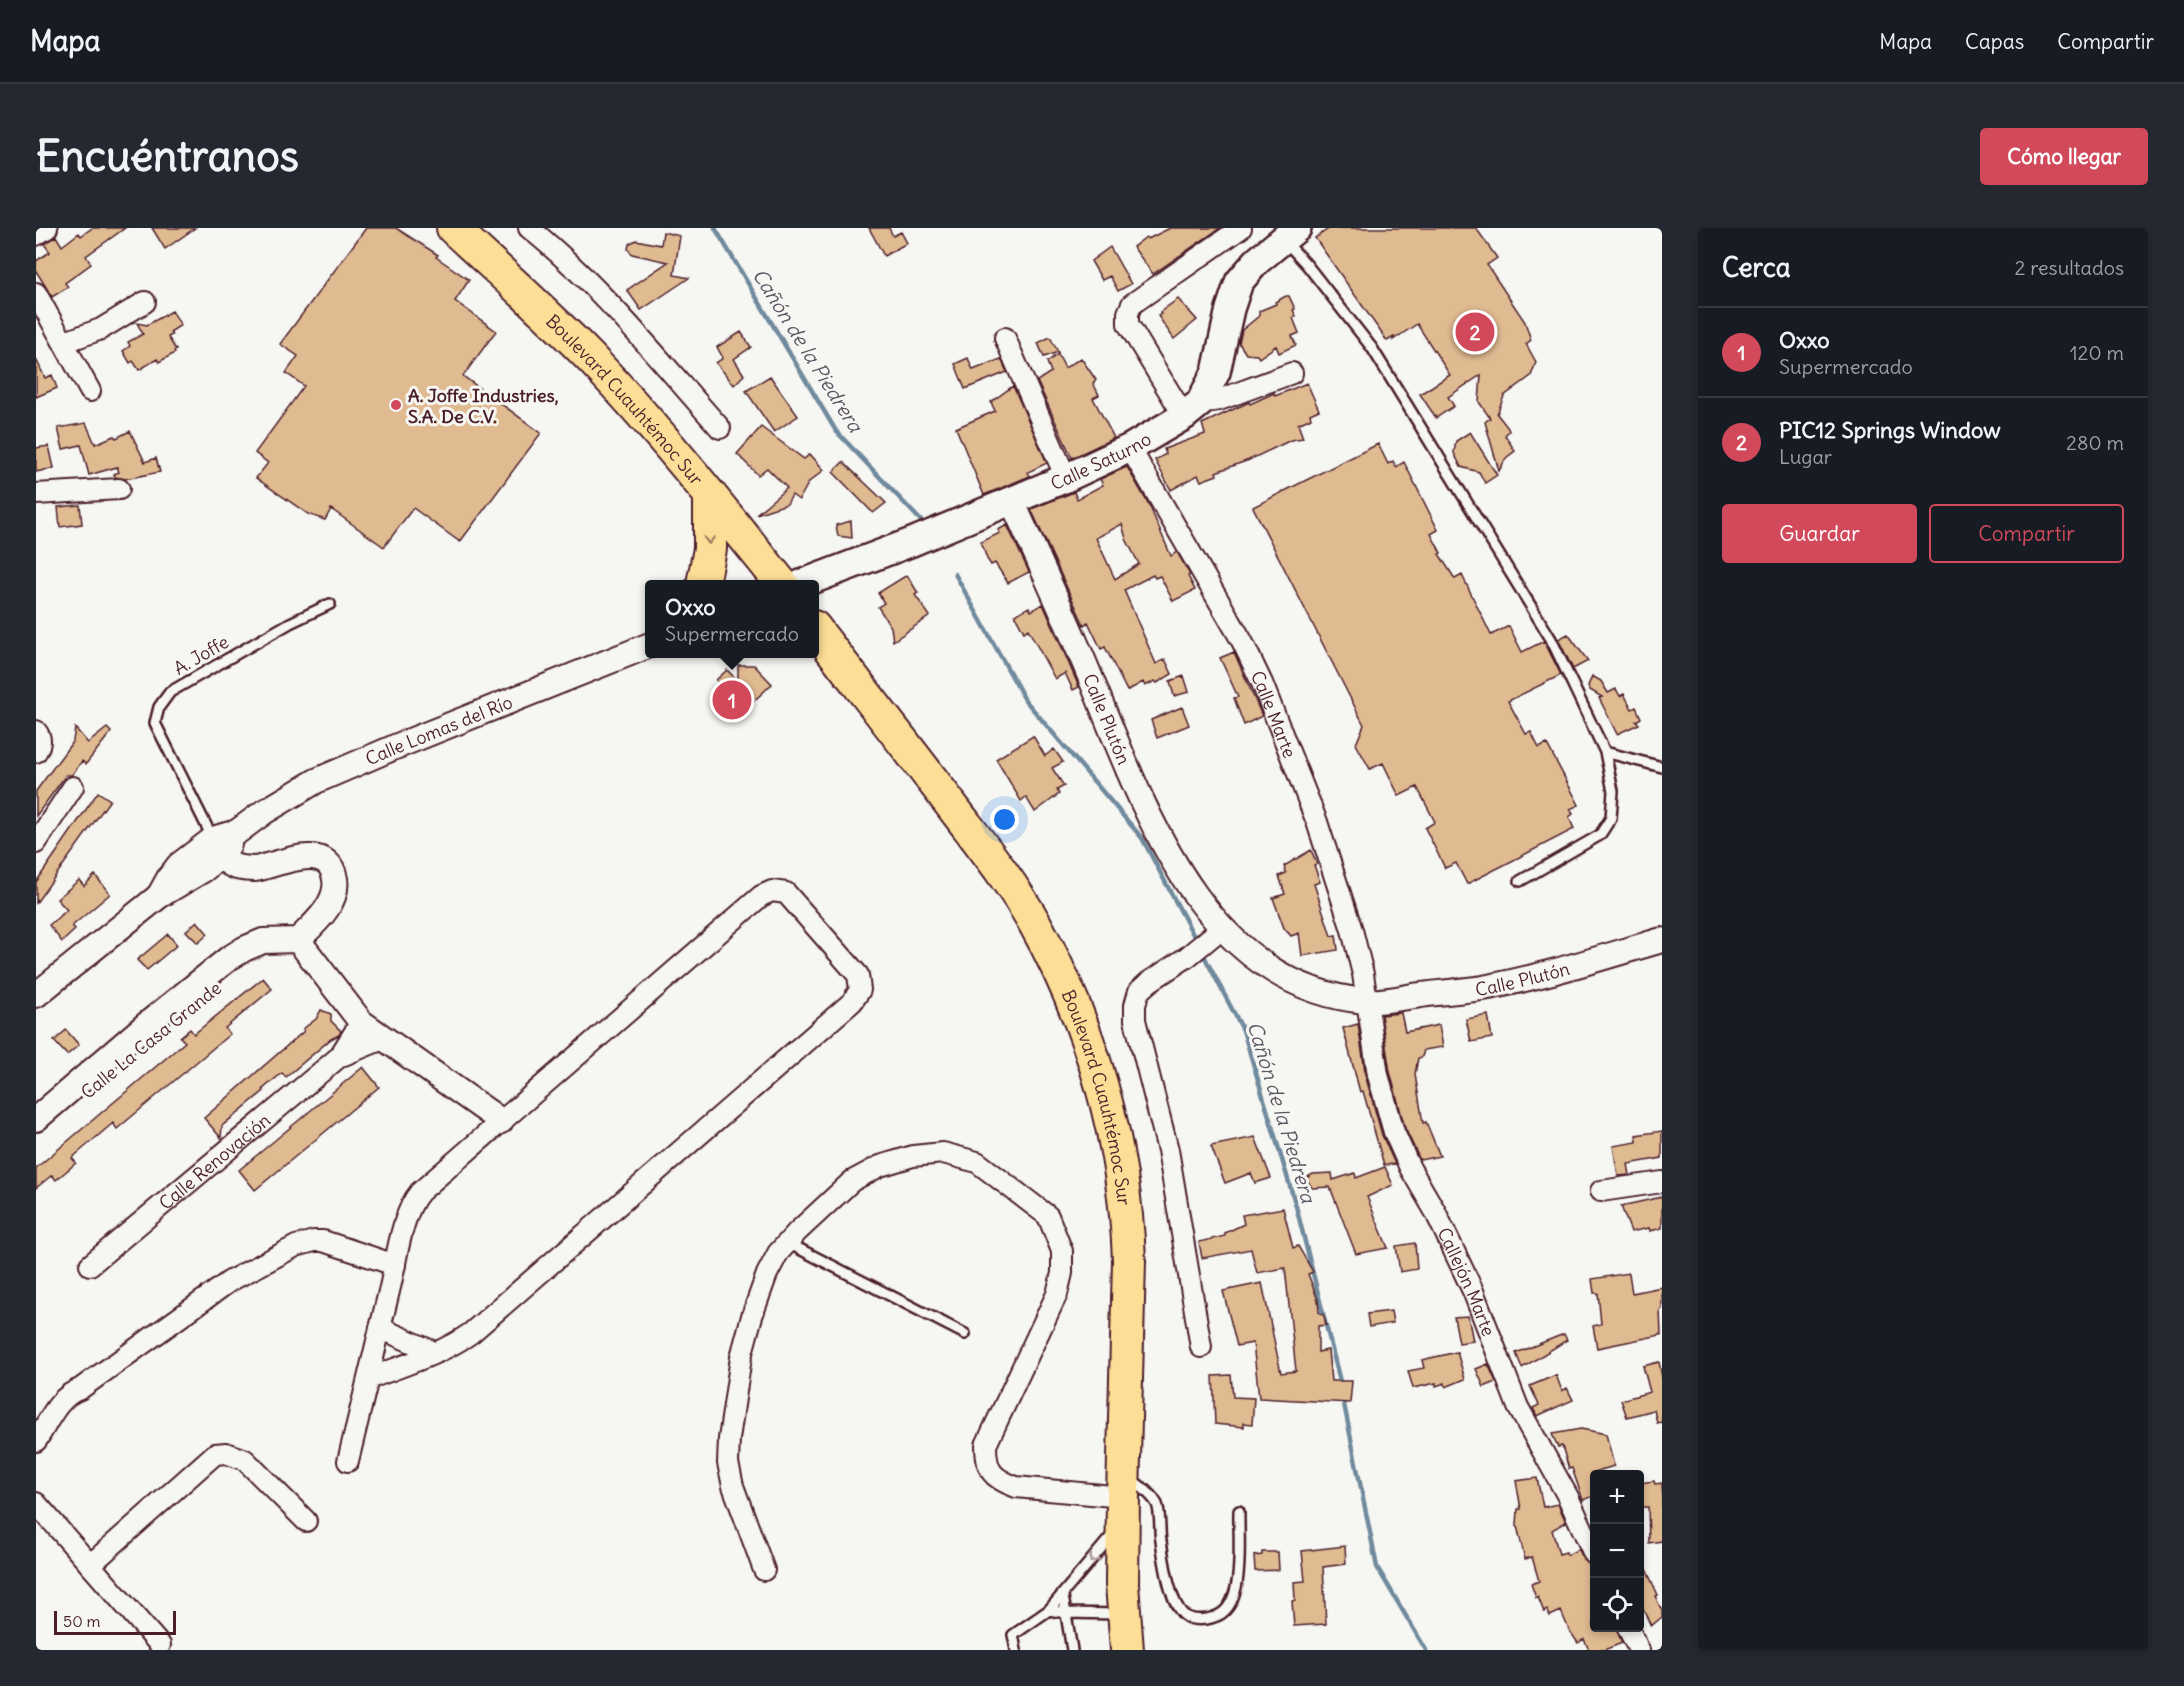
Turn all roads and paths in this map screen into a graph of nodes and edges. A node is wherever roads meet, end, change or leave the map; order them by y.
1 (46, 228) edge
2 (453, 228) edge
3 (529, 228) edge
4 (1240, 228) edge
5 (1290, 233) edge
6 (36, 235) edge
7 (36, 293) edge
8 (145, 302) dead end
9 (1005, 338) dead end
10 (65, 342) junction
11 (1292, 373) dead end
12 (90, 391) dead end
13 (1192, 410) junction
14 (720, 428) dead end
15 (1130, 448) junction
16 (1066, 477) junction
17 (119, 489) dead end
18 (36, 494) edge
19 (710, 495) junction
20 (1012, 501) junction
21 (704, 580) edge
22 (778, 580) edge
23 (814, 580) edge
24 (330, 604) dead end
25 (819, 637) edge
26 (645, 647) edge
27 (36, 731) edge
28 (36, 752) edge
29 (1605, 752) junction
30 (1662, 767) edge
31 (73, 787) dead end
32 (36, 843) edge
33 (217, 847) junction
34 (1520, 881) dead end
35 (1214, 935) junction
36 (298, 940) junction
37 (1662, 940) edge
38 (262, 941) junction
39 (36, 995) edge
40 (1368, 1001) junction
41 (361, 1022) junction
42 (384, 1039) junction
43 (339, 1057) junction
44 (36, 1119) edge
45 (501, 1121) junction
46 (36, 1134) edge
47 (1662, 1182) edge
48 (1601, 1191) dead end
49 (788, 1243) junction
50 (90, 1264) dead end
51 (395, 1265) junction
52 (380, 1328) junction
53 (965, 1334) dead end
54 (1201, 1347) dead end
55 (436, 1353) junction
56 (368, 1379) junction
57 (36, 1441) edge
58 (348, 1461) dead end
59 (1123, 1497) junction
60 (36, 1503) edge
61 (1239, 1511) dead end
62 (306, 1521) dead end
63 (1590, 1545) edge
64 (90, 1565) junction
65 (764, 1570) dead end
66 (1063, 1596) junction
67 (1049, 1610) junction
68 (1066, 1613) junction
69 (1124, 1614) junction
70 (1630, 1632) edge
71 (160, 1646) dead end
72 (1016, 1650) edge
73 (1072, 1650) edge
74 (1127, 1650) edge
75 (1639, 1650) edge

1 - 6 street
2 - 19 main road, Boulevard Cuauhtémoc Sur
3 - 14 street
4 - 13 street
5 - 13 main road
5 - 29 lane
7 - 10 street
8 - 10 street
9 - 16 street
10 - 12 street
11 - 13 street
13 - 15 main road, Calle Saturno
15 - 16 main road, Calle Saturno
15 - 40 street, Calle Marte
16 - 20 main road, Calle Saturno
17 - 18 street
19 -> 21 main road
19 - 22 main road, Boulevard Cuauhtémoc Sur
20 - 23 main road, Calle Saturno
20 - 35 street, Calle Plutón
24 - 33 lane, A. Joffe
25 - 59 main road, Boulevard Cuauhtémoc Sur
26 - 33 street, Calle Lomas del Río
27 - 28 street
29 - 30 lane
29 - 34 lane
31 - 32 street
33 - 36 street
33 - 39 street, Calle Lomas del Río
35 - 40 street, Calle Plutón
35 - 54 street
36 - 38 street, Calle La Casa Grande
36 - 41 street
37 - 40 street, Calle Plutón
38 - 44 street, Calle La Casa Grande
38 - 46 street, Calle La Casa Grande
40 - 63 street, Callejón Marte
41 - 42 street
41 - 43 street, Calle Renovación
42 - 43 street, Calle Renovación
42 - 45 street
43 - 50 street, Calle Renovación
45 - 51 street
45 - 55 street
47 - 48 street
49 - 53 lane
49 - 59 street
49 - 65 street
51 - 52 street
51 - 57 street
52 - 55 street
52 - 56 street
55 - 56 street
56 - 58 street
59 - 61 lane
59 -> 66 lane
59 - 69 main road, Boulevard Cuauhtémoc Sur
60 - 64 street
62 - 64 street
64 - 71 street
66 - 67 lane
66 - 68 lane
67 - 68 lane
67 - 72 lane
68 - 69 lane
68 - 73 lane
69 - 74 main road, Boulevard Cuauhtémoc Sur
70 - 75 street

